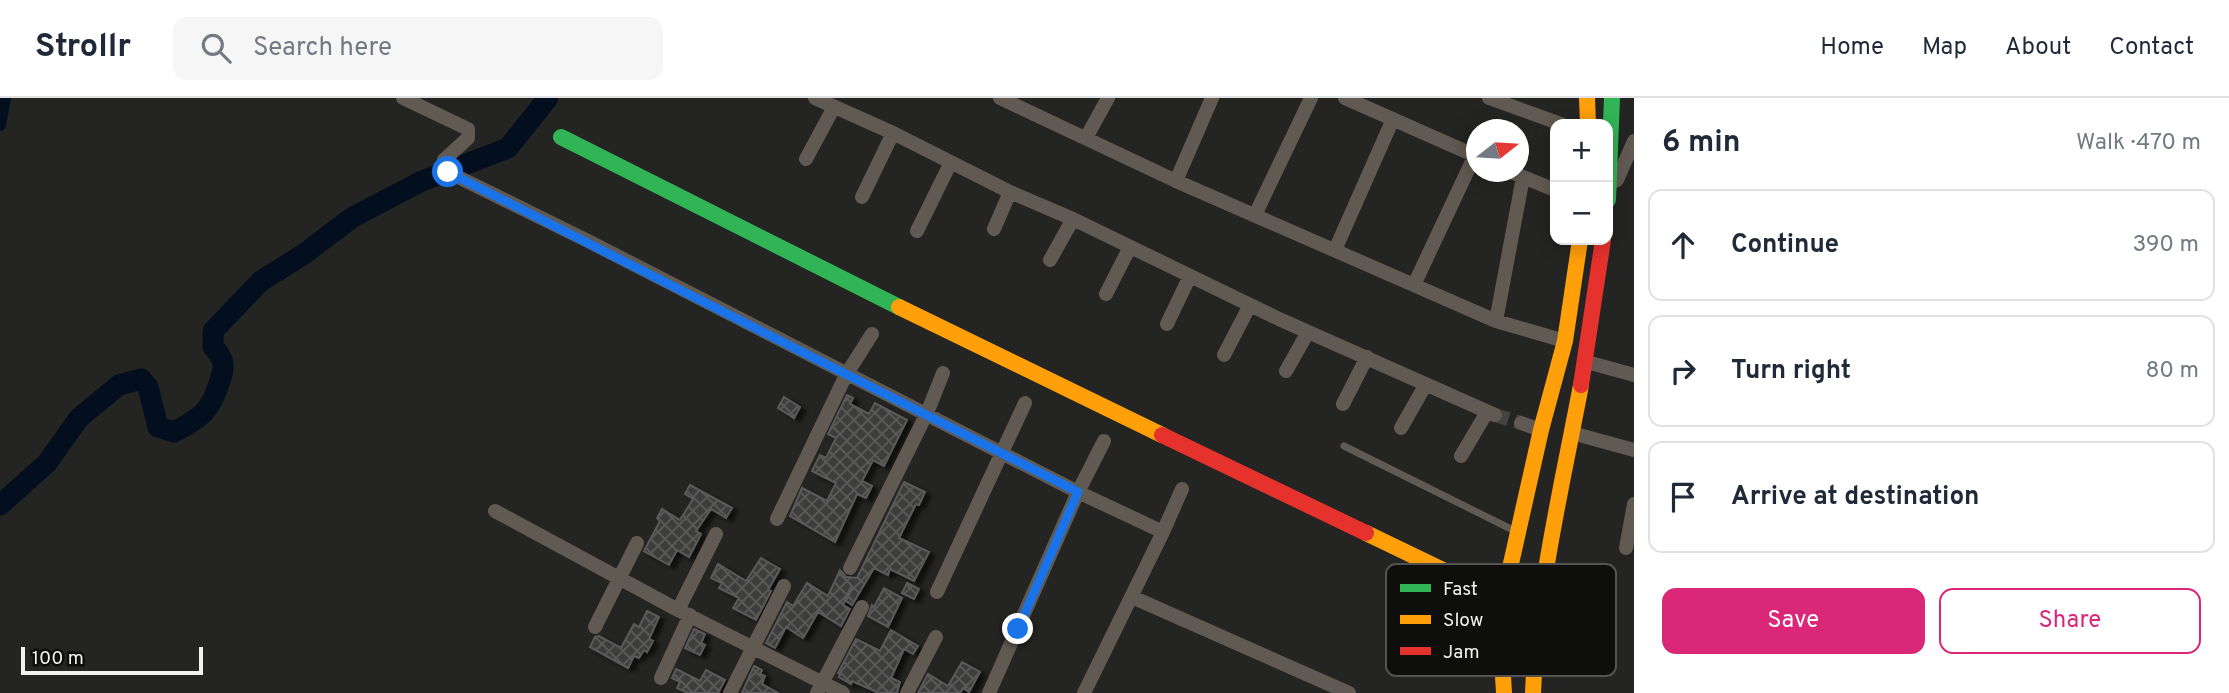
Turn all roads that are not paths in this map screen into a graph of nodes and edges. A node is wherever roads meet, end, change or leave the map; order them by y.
1 (403, 98) edge
2 (815, 98) edge
3 (1000, 98) edge
4 (1108, 98) edge
5 (1213, 98) edge
6 (1311, 98) edge
7 (1345, 98) edge
8 (1489, 98) edge
9 (1587, 98) edge
10 (1613, 103) edge
11 (834, 107) junction
12 (1393, 119) junction
13 (1587, 119) edge
14 (1550, 120) edge
15 (893, 133) junction
16 (561, 137) dead end
17 (1086, 138) junction
18 (1634, 141) edge
19 (1466, 151) edge
20 (806, 159) dead end
21 (951, 162) junction
22 (1466, 176) edge
23 (1529, 179) edge
24 (1176, 181) junction
25 (1516, 182) edge
26 (1609, 182) edge
27 (1613, 187) edge
28 (1550, 188) edge
29 (1010, 192) junction
30 (862, 197) dead end
31 (1255, 215) junction
32 (1073, 219) junction
33 (993, 229) dead end
34 (917, 231) dead end
35 (1579, 245) edge
36 (1602, 245) edge
37 (1129, 247) junction
38 (1335, 250) junction
39 (1050, 260) dead end
40 (1190, 276) junction
41 (1414, 285) junction
42 (1106, 294) dead end
43 (1250, 305) junction
44 (1496, 321) junction
45 (1167, 324) dead end
46 (1308, 332) junction
47 (872, 334) dead end
48 (1565, 341) junction
49 (1224, 355) dead end
50 (1367, 357) junction
51 (1587, 362) junction
52 (1286, 371) dead end
53 (943, 373) dead end
54 (846, 375) junction
55 (1634, 375) edge
56 (1426, 384) junction
57 (1025, 403) dead end
58 (1343, 404) dead end
59 (927, 413) junction
60 (1521, 423) tunnel mouth
61 (1401, 428) dead end
62 (1541, 430) junction
63 (1572, 433) junction
64 (1104, 441) dead end
65 (1344, 446) dead end
66 (1634, 450) edge
67 (1002, 453) junction
68 (1461, 456) dead end
69 (1182, 489) dead end
70 (1078, 492) junction
71 (1634, 504) edge
72 (495, 511) dead end
73 (777, 519) dead end
74 (1163, 532) junction
75 (1517, 533) junction
76 (716, 534) dead end
77 (637, 543) dead end
78 (1626, 548) dead end
79 (1430, 564) edge
80 (1510, 564) edge
81 (1548, 564) edge
82 (850, 568) dead end
83 (621, 579) junction
84 (784, 586) dead end
85 (937, 592) dead end
86 (1132, 597) junction
87 (862, 607) dead end
88 (684, 612) junction
89 (596, 628) dead end
90 (936, 637) dead end
91 (754, 647) junction
92 (661, 678) dead end
93 (819, 688) edge
94 (730, 693) edge
95 (843, 693) edge
96 (907, 693) edge
97 (989, 693) edge
98 (1084, 693) edge
99 (1349, 693) edge

1 - 54 street
2 - 11 street
3 - 17 street
4 - 17 street
5 - 24 street
6 - 31 street
7 - 12 street
8 - 14 street
9 - 13 street
10 - 26 street
11 - 15 street
11 - 20 street
12 - 19 street
12 - 38 street
15 - 21 street
15 - 30 street
16 - 79 street
17 - 24 street
18 - 27 street
21 - 29 street
21 - 34 street
22 - 41 street
23 - 28 street
24 - 31 street
25 - 44 street
29 - 32 street
29 - 33 street
31 - 38 street
32 - 37 street
32 - 39 street
35 - 48 street
36 - 51 street
37 - 40 street
37 - 42 street
38 - 41 street
40 - 43 street
40 - 45 street
41 - 44 street
43 - 46 street
43 - 49 street
44 - 48 street
46 - 50 street
46 - 52 street
47 - 54 street
48 - 62 street
50 - 56 street
50 - 58 street
51 - 55 street
51 - 63 street
53 - 59 street
54 - 59 street
54 - 73 street
56 - 61 street
56 - 68 street
57 - 67 street
59 - 67 street
59 - 82 street
60 - 62 street
62 - 75 street
63 - 66 street
63 - 81 street
64 - 70 street
65 - 75 lane
67 - 70 street
67 - 85 street
69 - 74 street
70 - 74 street
70 - 97 street
71 - 78 street
72 - 83 street
74 - 86 street
75 - 80 street
76 - 88 street
77 - 83 street
83 - 88 street
83 - 89 street
84 - 91 street
86 - 98 street
86 - 99 street
87 - 93 street
88 - 91 street
88 - 92 street
90 - 96 street
91 - 93 street
91 - 94 street
93 - 95 street

